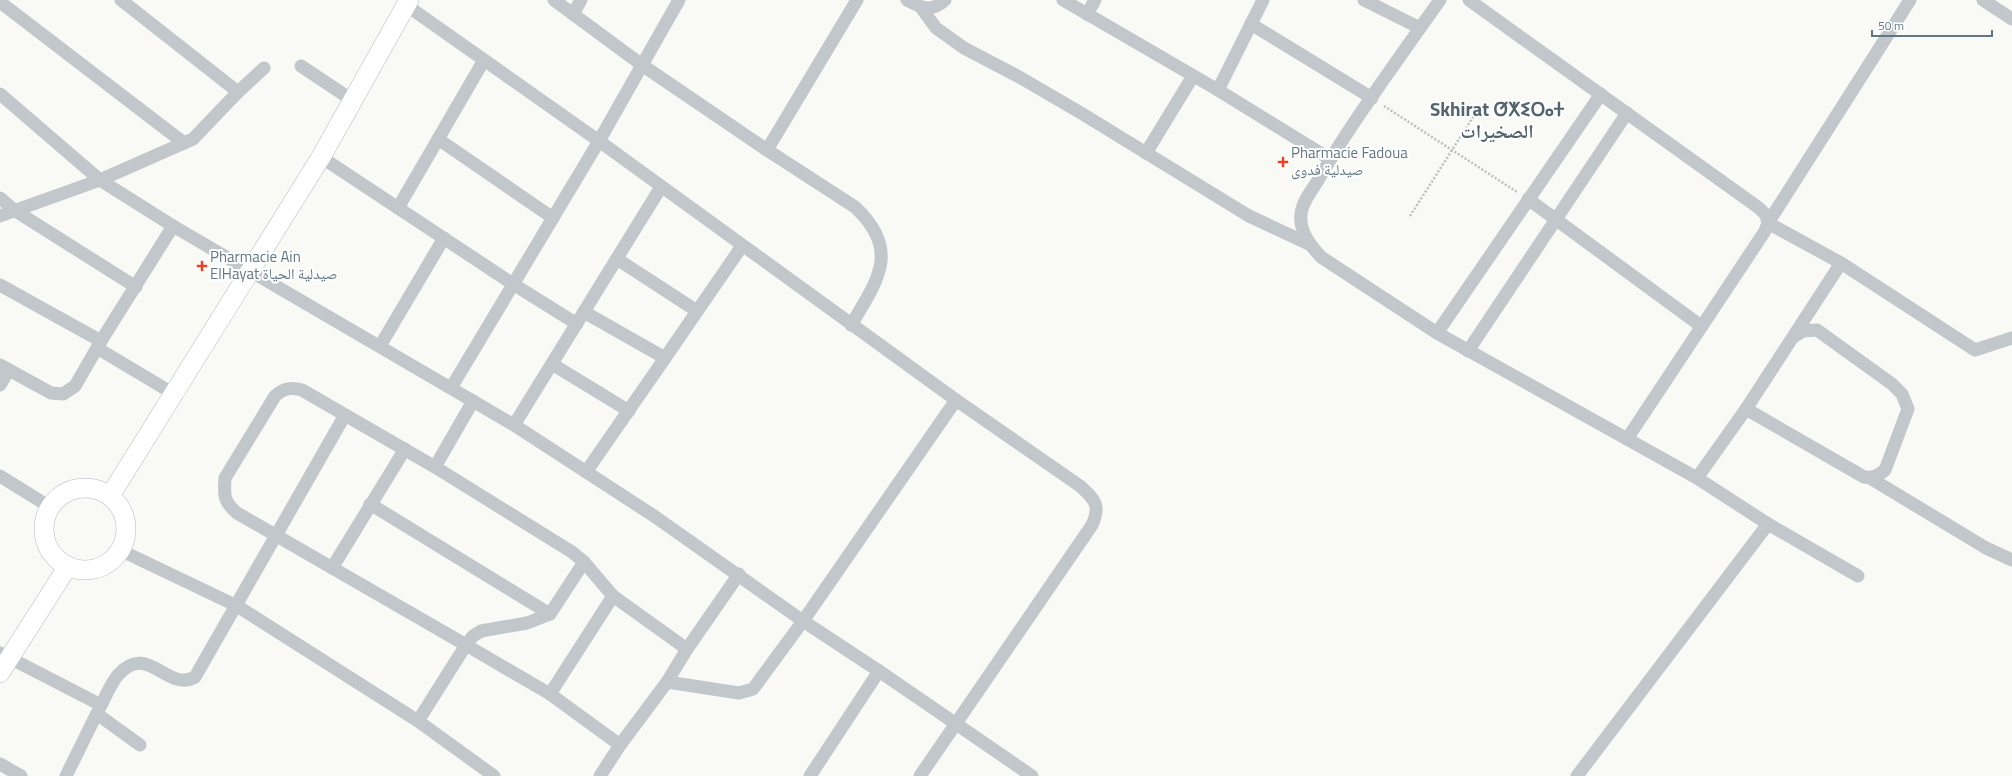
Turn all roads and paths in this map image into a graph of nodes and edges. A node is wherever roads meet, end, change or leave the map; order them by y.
1 (121, 0) edge
2 (554, 0) edge
3 (581, 0) edge
4 (679, 0) edge
5 (857, 0) edge
6 (907, 0) edge
7 (945, 0) edge
8 (1063, 0) edge
9 (1095, 0) edge
10 (1263, 0) edge
11 (1364, 0) edge
12 (1440, 0) edge
13 (1469, 0) edge
14 (1910, 0) edge
15 (1983, 0) edge
16 (0, 2) edge
17 (408, 3) edge
18 (922, 9) junction
19 (573, 14) junction
20 (1087, 14) junction
21 (2012, 19) edge
22 (1251, 24) junction
23 (1420, 28) junction
24 (484, 60) junction
25 (642, 65) junction
26 (301, 66) dead end
27 (264, 68) dead end
28 (1193, 76) junction
29 (1218, 90) junction
30 (238, 92) junction
31 (0, 94) edge
32 (1601, 94) junction
33 (1372, 98) junction
34 (352, 100) junction
35 (1627, 113) junction
36 (1475, 114) dead end
37 (438, 139) junction
38 (599, 141) junction
39 (184, 143) junction
40 (767, 150) junction
41 (1451, 151) junction
42 (1146, 152) junction
43 (320, 157) junction
44 (1330, 160) junction
45 (100, 180) junction
46 (661, 187) junction
47 (0, 198) edge
48 (1528, 199) junction
49 (398, 208) junction
50 (14, 210) junction
51 (0, 216) edge
52 (1410, 216) dead end
53 (553, 218) junction
54 (1556, 219) junction
55 (1768, 224) junction
56 (173, 226) junction
57 (444, 238) junction
58 (1309, 244) junction
59 (742, 246) junction
60 (616, 259) junction
61 (1841, 263) junction
62 (250, 271) junction
63 (513, 284) junction
64 (0, 285) edge
65 (136, 287) junction
66 (697, 311) junction
67 (584, 312) junction
68 (577, 324) junction
69 (851, 324) junction
70 (1701, 326) junction
71 (1437, 333) junction
72 (1795, 336) junction
73 (2012, 338) edge
74 (99, 344) junction
75 (380, 346) junction
76 (1468, 351) junction
77 (665, 358) junction
78 (552, 364) junction
79 (5, 368) edge
80 (0, 385) edge
81 (450, 388) junction
82 (174, 394) junction
83 (956, 400) junction
84 (472, 401) junction
85 (1746, 409) junction
86 (629, 411) junction
87 (345, 414) junction
88 (514, 425) junction
89 (1627, 439) junction
90 (405, 449) junction
91 (435, 467) junction
92 (586, 472) junction
93 (0, 476) edge
94 (1697, 478) junction
95 (1870, 478) junction
96 (110, 496) junction
97 (370, 504) junction
98 (50, 507) junction
99 (1768, 524) junction
100 (275, 535) junction
101 (120, 550) junction
102 (2012, 560) edge
103 (584, 562) junction
104 (68, 566) junction
105 (332, 568) junction
106 (739, 574) junction
107 (1858, 576) dead end
108 (613, 596) junction
109 (236, 606) junction
110 (550, 614) junction
111 (803, 621) junction
112 (466, 644) junction
113 (687, 649) junction
114 (3, 661) edge
115 (879, 671) junction
116 (667, 682) junction
117 (550, 694) junction
118 (99, 710) junction
119 (418, 721) junction
120 (956, 724) junction
121 (140, 745) dead end
122 (620, 745) junction
123 (0, 764) edge
124 (21, 776) edge
125 (66, 776) edge
126 (494, 776) edge
127 (600, 776) edge
128 (810, 776) edge
129 (920, 776) edge
130 (1032, 776) edge
131 (1577, 776) edge

1 - 30 street
2 - 19 street
3 - 19 street
4 - 25 street
5 - 40 street
6 - 18 street
7 - 18 street
8 - 20 street
9 - 20 street
10 - 22 street
11 - 23 street
12 - 23 street
13 - 32 street
14 - 55 street
15 - 21 street
16 - 39 street
17 - 24 street
17 - 34 street
18 - 42 street
19 - 25 street
20 - 28 street
22 - 29 street
22 - 33 street
23 - 33 street
24 - 37 street
24 - 38 street
25 - 38 street
25 - 40 street
26 - 34 street
27 - 30 street
28 - 29 street
28 - 42 street
29 - 44 street
30 - 39 street
31 - 45 street
32 - 35 street
32 - 48 street
33 - 41 path
33 - 44 street
34 - 43 street
35 - 54 street
35 - 55 street
36 - 41 path
37 - 49 street
37 - 53 street
38 - 46 street
38 - 53 street
39 - 45 street
40 - 69 street
41 - 48 path
41 - 52 path
42 - 58 street
43 - 49 street
43 - 62 street
44 - 58 street
45 - 50 street
45 - 56 street
46 - 59 street
46 - 60 street
47 - 50 street
48 - 54 street
48 - 71 street
49 - 57 street
50 - 51 street
50 - 65 street
53 - 63 street
54 - 70 street
54 - 76 street
55 - 61 street
55 - 70 street
56 - 62 street
56 - 65 street
57 - 63 street
57 - 75 street
58 - 71 street
59 - 66 street
59 - 69 street
60 - 66 street
60 - 67 street
61 - 72 street
61 - 73 street
62 - 75 street
62 - 82 street
63 - 68 street
63 - 81 street
64 - 74 street
65 - 74 street
66 - 77 street
67 - 68 street
67 - 77 street
68 - 78 street
69 - 83 street
70 - 89 street
71 - 76 street
72 - 85 street
72 - 95 street
74 - 79 street
74 - 82 street
75 - 81 street
76 - 89 street
77 - 86 street
78 - 86 street
78 - 88 street
79 - 80 street
81 - 84 street
82 - 96 street
83 - 111 street
83 - 120 street
84 - 88 street
84 - 91 street
85 - 94 street
85 - 95 street
86 - 92 street
87 - 90 street
87 - 100 street
87 - 100 street
88 - 92 street
89 - 94 street
90 - 91 street
90 - 97 street
91 - 103 street
92 - 106 street
93 - 98 street
94 - 99 street
95 - 102 street
96 - 98 street
96 - 101 street
97 - 105 street
97 - 110 street
98 - 104 street
99 - 107 street
99 - 131 street
100 - 105 street
100 - 109 street
101 - 104 street
101 - 109 street
103 - 108 street
103 - 110 street
104 - 114 street
105 - 112 street
106 - 111 street
106 - 113 street
108 - 113 street
108 - 117 street
109 - 118 street
109 - 119 street
110 - 112 street
111 - 115 street
111 - 116 street
112 - 117 street
112 - 119 street
113 - 116 street
114 - 118 street
115 - 120 street
115 - 128 street
116 - 122 street
117 - 122 street
118 - 121 street
118 - 125 street
119 - 126 street
120 - 129 street
120 - 130 street
122 - 127 street
123 - 124 street

